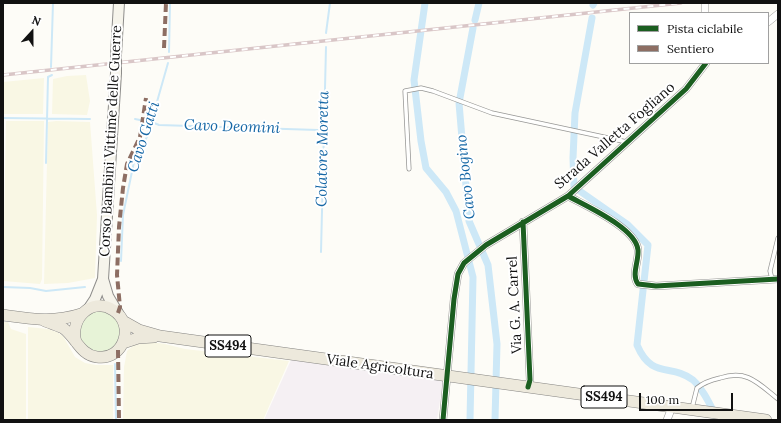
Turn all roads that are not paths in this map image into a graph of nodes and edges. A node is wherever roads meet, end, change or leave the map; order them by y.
1 (119, 3) edge
2 (778, 14) edge
3 (769, 21) edge
4 (707, 64) edge
5 (629, 142) junction
6 (409, 169) dead end
7 (570, 194) junction
8 (523, 222) junction
9 (778, 238) edge
10 (103, 279) junction
11 (775, 279) edge
12 (85, 311) junction
13 (3, 315) edge
14 (120, 317) junction
15 (43, 320) junction
16 (160, 336) junction
17 (76, 342) junction
18 (123, 343) junction
19 (448, 376) junction
20 (528, 387) junction
21 (778, 399) edge
22 (672, 407) junction
23 (692, 409) junction
24 (443, 420) edge
25 (667, 420) edge
26 (766, 420) edge

1 - 10 main road, Corso Bambini Vittime delle Guerre, bridge
2 - 3 street
4 - 5 street, Strada Valletta Fogliano
5 - 6 lane
5 - 7 street, Strada Valletta Fogliano
7 - 8 street, Strada Valletta Fogliano
7 - 11 street
8 - 19 street, Strada Valletta Fogliano
8 - 20 street, Via G. A. Carrel
9 - 11 lane
10 - 12 main road, Corso Bambini Vittime delle Guerre
10 - 14 main road, Corso Bambini Vittime delle Guerre
12 - 14 main road, Viale Agricoltura
12 - 15 main road, Viale Agricoltura
12 - 17 main road
13 - 15 main road, Viale Agricoltura
14 - 16 main road, Viale Agricoltura / SS494
14 - 18 main road
15 - 17 main road, Viale Agricoltura
16 - 18 main road, Viale Agricoltura / SS494
16 - 19 main road, Viale Agricoltura / SS494
17 - 18 main road, Viale Agricoltura
19 - 20 main road, Viale Agricoltura / SS494
19 - 24 street, Strada Valletta Fogliano
20 - 22 main road, Viale Agricoltura / SS494
21 - 23 lane
22 - 23 main road, Viale Agricoltura / SS494
22 - 25 street
23 - 26 main road, Viale Agricoltura / SS494

